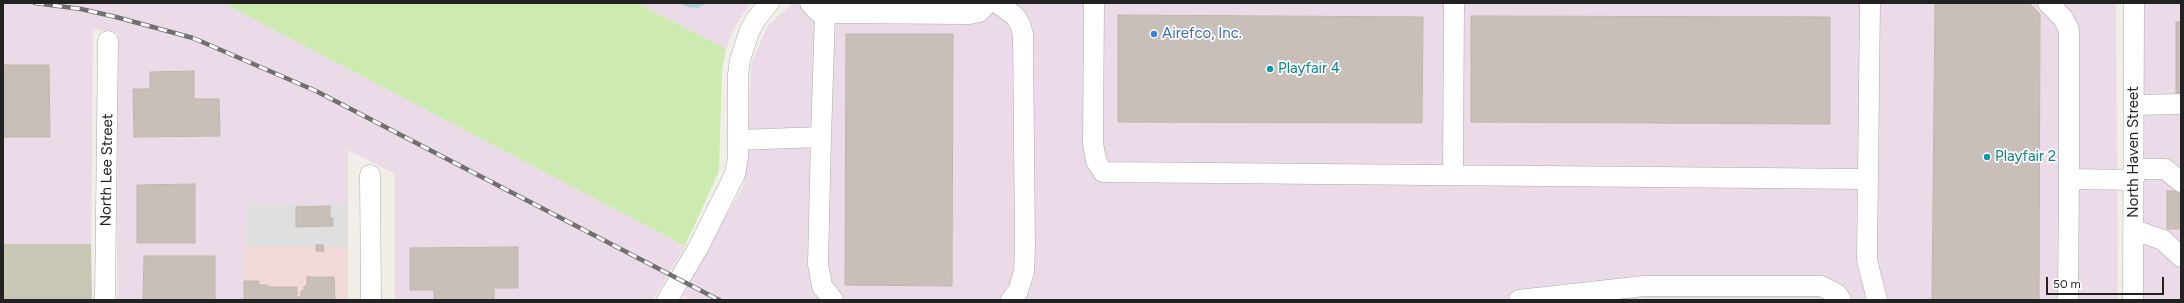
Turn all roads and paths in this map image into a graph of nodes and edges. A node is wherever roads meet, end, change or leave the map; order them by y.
1 (988, 3) edge
2 (997, 3) edge
3 (1094, 3) edge
4 (1454, 3) edge
5 (1870, 3) edge
6 (2048, 3) edge
7 (2134, 3) edge
8 (767, 5) edge
9 (818, 8) edge
10 (108, 41) dead end
11 (2181, 104) edge
12 (2134, 105) junction
13 (821, 138) junction
14 (738, 140) junction
15 (1453, 174) junction
16 (2135, 174) junction
17 (370, 175) dead end
18 (1868, 179) junction
19 (2069, 179) junction
20 (2181, 182) edge
21 (2134, 230) junction
22 (2181, 257) edge
23 (105, 300) edge
24 (371, 300) edge
25 (667, 300) edge
26 (833, 300) edge
27 (1011, 300) edge
28 (1519, 300) edge
29 (1841, 300) edge
30 (1877, 300) edge
31 (2068, 300) edge
32 (2133, 300) edge

1 - 9 street
2 - 27 street
3 - 15 street
4 - 15 street
5 - 18 street
6 - 19 street
7 - 12 street, North Haven Street
8 - 14 street
9 - 13 street
10 - 23 street, North Lee Street
11 - 12 street
12 - 16 street, North Haven Street
13 - 14 street
13 - 26 street
14 - 25 street
15 - 18 street
16 - 19 street
16 - 20 street
16 - 21 street, North Haven Street
17 - 24 street
18 - 30 street
19 - 31 street
21 - 22 street
21 - 32 street, North Haven Street
28 - 29 street

